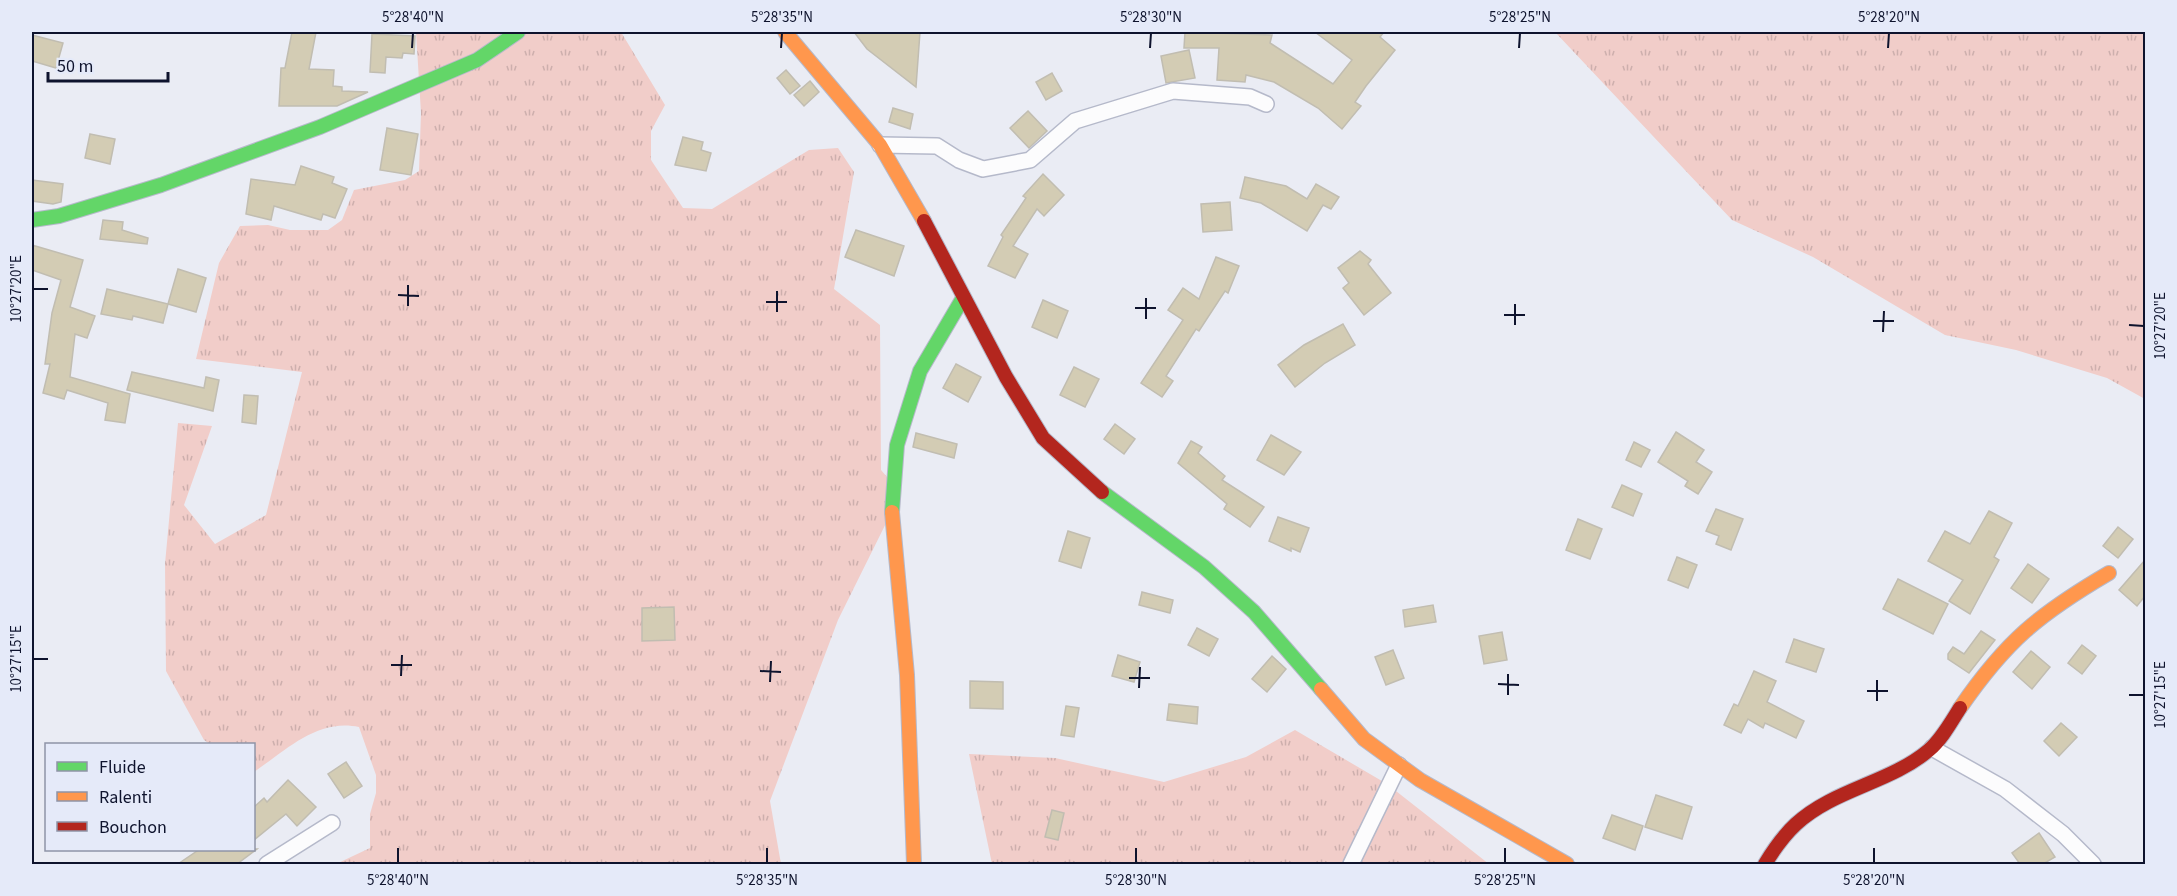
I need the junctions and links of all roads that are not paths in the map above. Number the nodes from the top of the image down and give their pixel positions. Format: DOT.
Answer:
graph roads {
  1 [pos="518,32"];
  2 [pos="785,32"];
  3 [pos="1266,104"];
  4 [pos="880,145"];
  5 [pos="32,220"];
  6 [pos="963,298"];
  7 [pos="2109,573"];
  8 [pos="1932,748"];
  9 [pos="1399,765"];
  10 [pos="332,823"];
  11 [pos="267,864"];
  12 [pos="914,864"];
  13 [pos="1351,864"];
  14 [pos="1567,864"];
  15 [pos="1765,864"];
  16 [pos="2093,864"];
  1 -- 5 [label="street"];
  2 -- 4 [label="street"];
  3 -- 4 [label="street"];
  4 -- 6 [label="street"];
  6 -- 9 [label="street"];
  6 -- 12 [label="street"];
  7 -- 8 [label="street"];
  8 -- 15 [label="street"];
  8 -- 16 [label="street"];
  9 -- 13 [label="street"];
  9 -- 14 [label="street"];
  10 -- 11 [label="street"];
}
